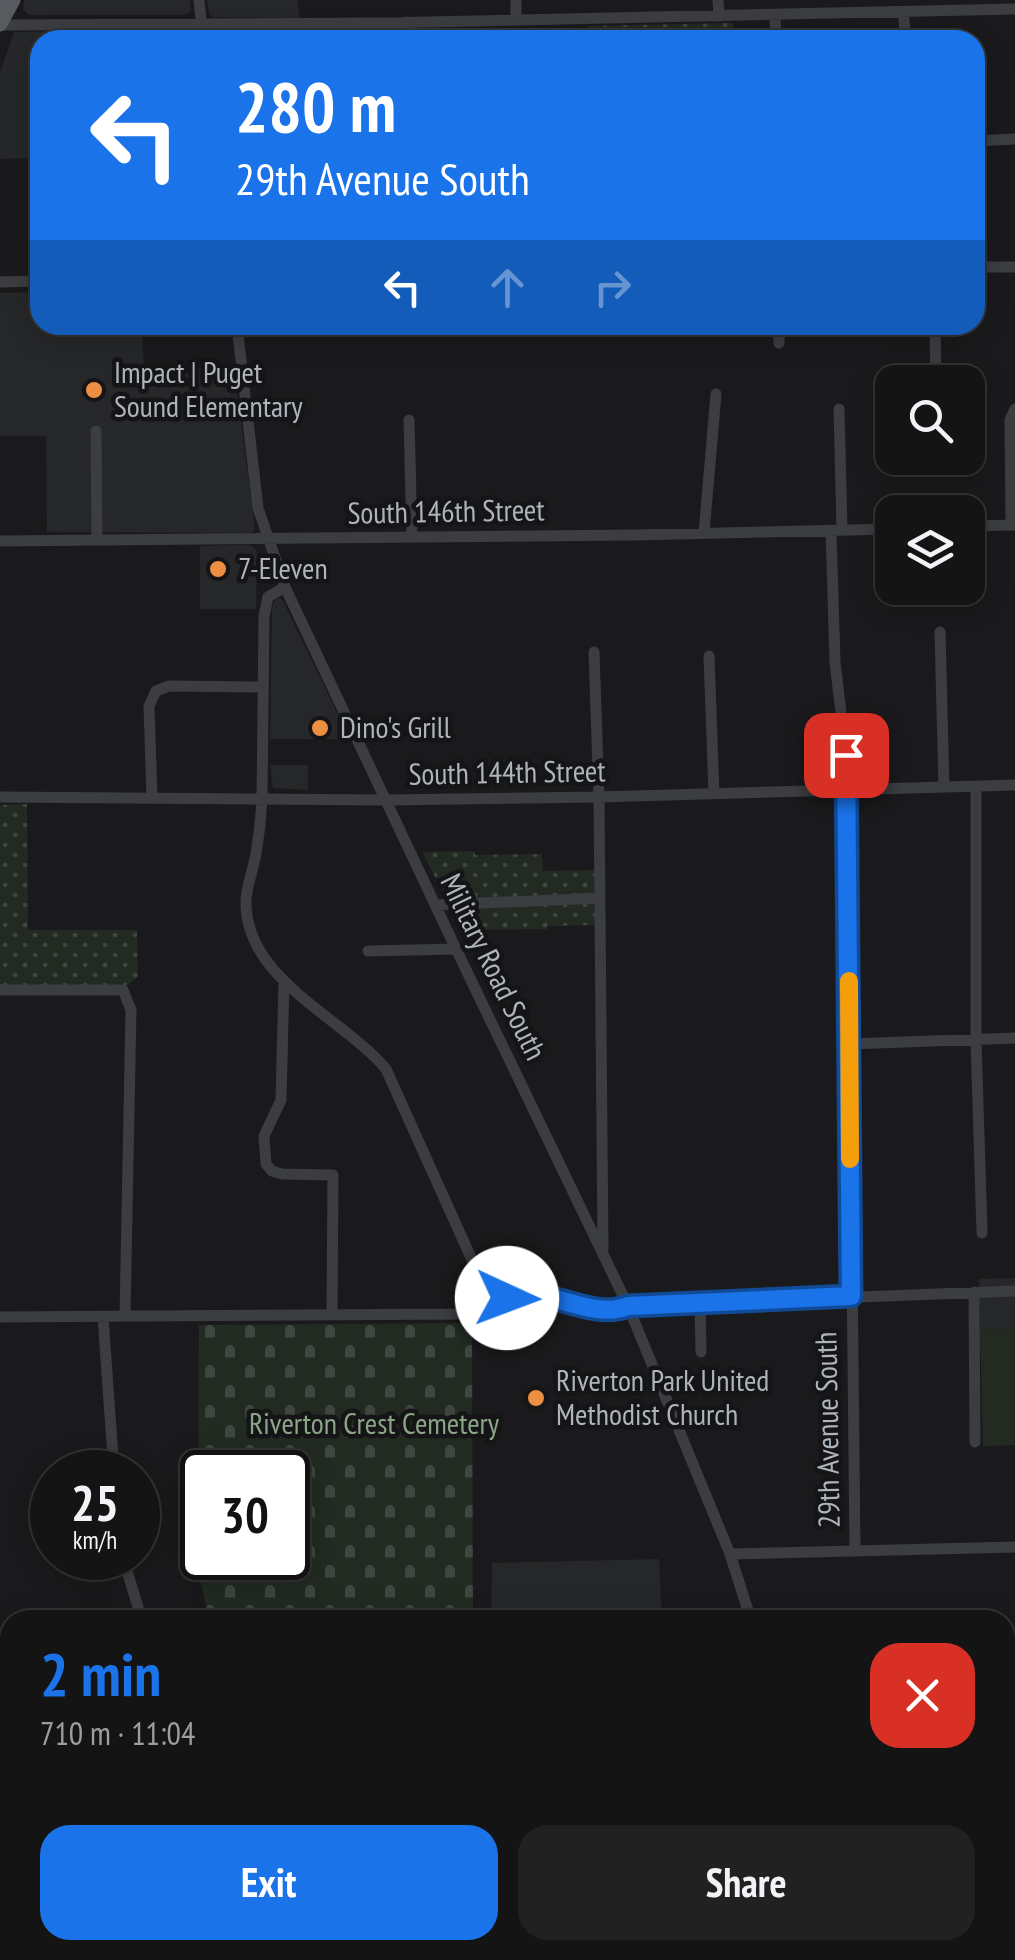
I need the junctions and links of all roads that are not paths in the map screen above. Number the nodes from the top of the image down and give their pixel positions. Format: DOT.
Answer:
graph roads {
  1 [pos="14,0"];
  2 [pos="198,0"];
  3 [pos="516,0"];
  4 [pos="718,0"];
  5 [pos="919,6"];
  6 [pos="1015,9"];
  7 [pos="903,12"];
  8 [pos="775,14"];
  9 [pos="719,16"];
  10 [pos="516,20"];
  11 [pos="406,22"];
  12 [pos="0,24"];
  13 [pos="202,24"];
  14 [pos="203,30"];
  15 [pos="406,30"];
  16 [pos="776,30"];
  17 [pos="905,30"];
  18 [pos="1015,139"];
  19 [pos="985,140"];
  20 [pos="1015,266"];
  21 [pos="985,268"];
  22 [pos="0,282"];
  23 [pos="30,282"];
  24 [pos="238,335"];
  25 [pos="779,335"];
  26 [pos="935,335"];
  27 [pos="779,343"];
  28 [pos="936,365"];
  29 [pos="716,394"];
  30 [pos="839,409"];
  31 [pos="1015,409"];
  32 [pos="410,420"];
  33 [pos="96,431"];
  34 [pos="1013,525"];
  35 [pos="985,526"];
  36 [pos="875,529"];
  37 [pos="836,530"];
  38 [pos="704,533"];
  39 [pos="412,537"];
  40 [pos="267,539"];
  41 [pos="98,540"];
  42 [pos="0,541"];
  43 [pos="286,587"];
  44 [pos="940,632"];
  45 [pos="594,652"];
  46 [pos="709,656"];
  47 [pos="263,687"];
  48 [pos="1015,785"];
  49 [pos="976,786"];
  50 [pos="944,787"];
  51 [pos="847,790"];
  52 [pos="714,794"];
  53 [pos="0,797"];
  54 [pos="599,797"];
  55 [pos="152,799"];
  56 [pos="262,800"];
  57 [pos="387,800"];
  58 [pos="600,898"];
  59 [pos="436,905"];
  60 [pos="456,949"];
  61 [pos="368,951"];
  62 [pos="284,981"];
  63 [pos="0,990"];
  64 [pos="1015,1038"];
  65 [pos="976,1040"];
  66 [pos="849,1044"];
  67 [pos="982,1233"];
  68 [pos="603,1253"];
  69 [pos="1015,1291"];
  70 [pos="974,1292"];
  71 [pos="494,1295"];
  72 [pos="851,1296"];
  73 [pos="700,1303"];
  74 [pos="628,1306"];
  75 [pos="332,1314"];
  76 [pos="103,1316"];
  77 [pos="125,1316"];
  78 [pos="0,1317"];
  79 [pos="701,1352"];
  80 [pos="975,1442"];
  81 [pos="112,1450"];
  82 [pos="1015,1547"];
  83 [pos="855,1550"];
  84 [pos="730,1554"];
  85 [pos="130,1580"];
  86 [pos="139,1610"];
  87 [pos="748,1610"];
  1 -- 12 [label="main road"];
  2 -- 13 [label="street"];
  3 -- 10 [label="street"];
  4 -- 9 [label="street"];
  5 -- 6 [label="street"];
  5 -- 7 [label="street"];
  7 -- 8 [label="street"];
  7 -- 17 [label="street"];
  8 -- 9 [label="street"];
  8 -- 16 [label="street"];
  9 -- 10 [label="street"];
  10 -- 11 [label="street"];
  11 -- 13 [label="street"];
  11 -- 15 [label="street"];
  12 -- 13 [label="street"];
  13 -- 14 [label="street"];
  18 -- 19 [label="street"];
  20 -- 21 [label="street"];
  22 -- 23 [label="street"];
  24 -- 40 [label="street, Military Road South"];
  25 -- 27 [label="street"];
  26 -- 28 [label="street"];
  29 -- 38 [label="street"];
  30 -- 37 [label="street, 29th Avenue South"];
  31 -- 34 [label="street"];
  32 -- 39 [label="street"];
  33 -- 41 [label="street"];
  34 -- 35 [label="street"];
  36 -- 37 [label="street, South 146th Street"];
  37 -- 38 [label="street, South 146th Street"];
  37 -- 51 [label="street, 29th Avenue South"];
  38 -- 39 [label="street, South 146th Street"];
  39 -- 40 [label="street, South 146th Street"];
  40 -- 41 [label="street, South 146th Street"];
  40 -- 43 [label="street, Military Road South"];
  41 -- 42 [label="street, South 146th Street"];
  43 -- 47 [label="street"];
  43 -- 57 [label="street, Military Road South"];
  44 -- 50 [label="street"];
  45 -- 54 [label="street"];
  46 -- 52 [label="street"];
  47 -- 55 [label="street"];
  47 -- 56 [label="street"];
  48 -- 49 [label="street, South 144th Street"];
  49 -- 50 [label="street, South 144th Street"];
  49 -- 65 [label="street"];
  50 -- 51 [label="street, South 144th Street"];
  51 -- 52 [label="street, South 144th Street"];
  51 -- 66 [label="street, 29th Avenue South"];
  52 -- 54 [label="street, South 144th Street"];
  53 -- 55 [label="street, South 144th Street"];
  54 -- 57 [label="street, South 144th Street"];
  54 -- 58 [label="street"];
  55 -- 56 [label="street, South 144th Street"];
  56 -- 57 [label="street, South 144th Street"];
  56 -- 62 [label="street"];
  57 -- 59 [label="street, Military Road South"];
  58 -- 59 [label="street"];
  58 -- 68 [label="street"];
  59 -- 60 [label="street, Military Road South"];
  60 -- 61 [label="street"];
  60 -- 68 [label="street, Military Road South"];
  62 -- 71 [label="street"];
  62 -- 75 [label="street"];
  63 -- 77 [label="street"];
  64 -- 65 [label="street"];
  65 -- 66 [label="street"];
  65 -- 67 [label="street"];
  66 -- 72 [label="street, 29th Avenue South"];
  68 -- 74 [label="street, Military Road South"];
  69 -- 70 [label="street"];
  70 -- 72 [label="street"];
  70 -- 80 [label="street"];
  71 -- 74 [label="street"];
  71 -- 75 [label="street"];
  72 -- 73 [label="street"];
  72 -- 83 [label="street, 29th Avenue South"];
  73 -- 74 [label="street"];
  73 -- 79 [label="street"];
  74 -- 84 [label="street, Military Road South"];
  75 -- 77 [label="street"];
  76 -- 77 [label="street"];
  76 -- 78 [label="street"];
  76 -- 81 [label="street"];
  82 -- 83 [label="street"];
  83 -- 84 [label="street"];
  84 -- 87 [label="street, Military Road South"];
  85 -- 86 [label="street"];
}
